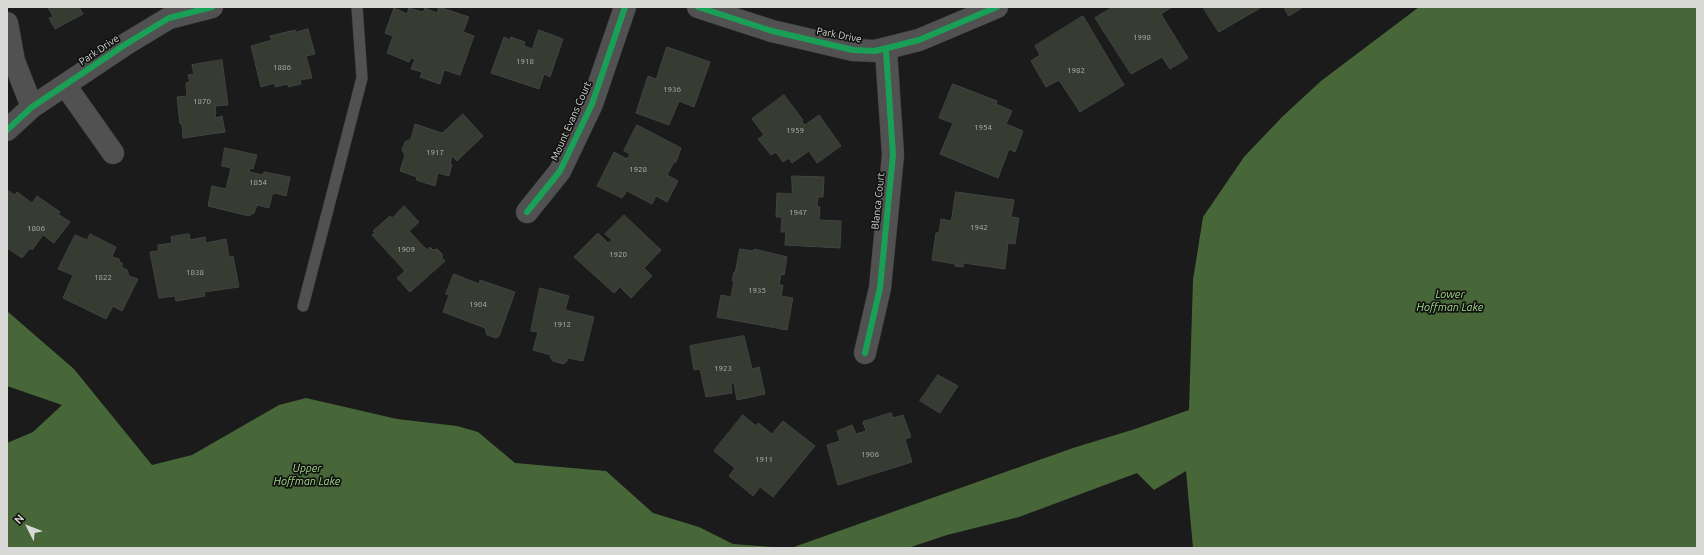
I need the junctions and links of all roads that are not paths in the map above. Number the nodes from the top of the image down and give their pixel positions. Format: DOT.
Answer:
graph roads {
  1 [pos="212,7"];
  2 [pos="358,7"];
  3 [pos="625,7"];
  4 [pos="698,7"];
  5 [pos="997,7"];
  6 [pos="7,23"];
  7 [pos="886,50"];
  8 [pos="66,85"];
  9 [pos="32,107"];
  10 [pos="7,130"];
  11 [pos="113,153"];
  12 [pos="527,212"];
  13 [pos="303,306"];
  14 [pos="865,353"];
  1 -- 8 [label="street, Park Drive"];
  2 -- 13 [label="lane"];
  3 -- 12 [label="street, Mount Evans Court"];
  4 -- 7 [label="street, Park Drive"];
  5 -- 7 [label="street, Park Drive"];
  6 -- 9 [label="street"];
  7 -- 14 [label="street, Blanca Court"];
  8 -- 9 [label="street, Park Drive"];
  8 -- 11 [label="street"];
  9 -- 10 [label="street, Park Drive"];
}
